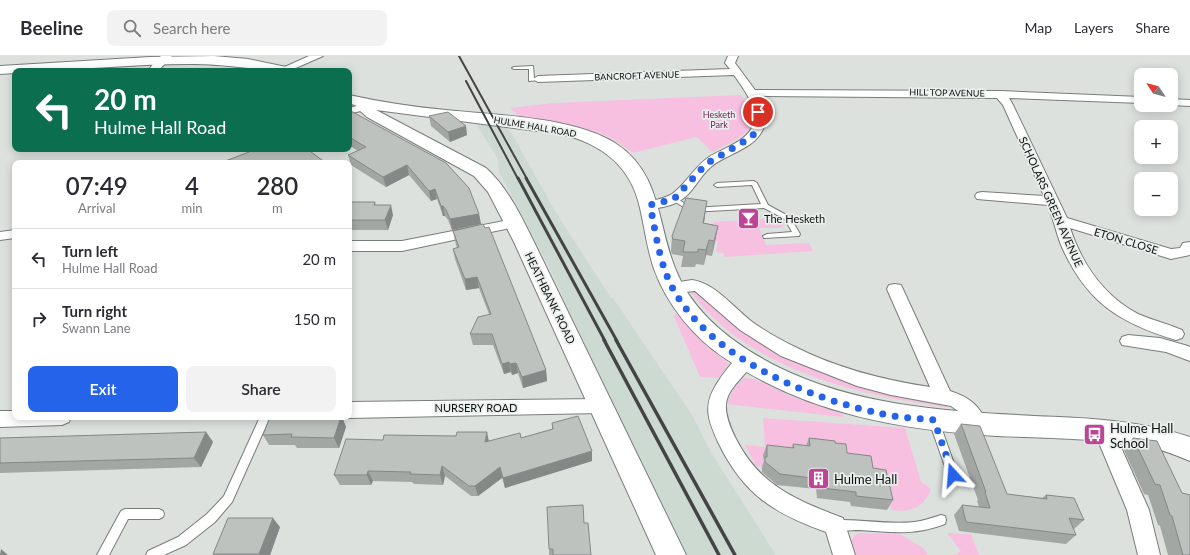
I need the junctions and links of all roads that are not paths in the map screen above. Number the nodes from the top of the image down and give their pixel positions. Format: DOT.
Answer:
graph roads {
  1 [pos="318,56"];
  2 [pos="733,56"];
  3 [pos="165,58"];
  4 [pos="28,68"];
  5 [pos="156,68"];
  6 [pos="276,68"];
  7 [pos="289,68"];
  8 [pos="514,68"];
  9 [pos="12,69"];
  10 [pos="0,70"];
  11 [pos="737,72"];
  12 [pos="538,80"];
  13 [pos="753,93"];
  14 [pos="1000,94"];
  15 [pos="1134,100"];
  16 [pos="1178,102"];
  17 [pos="1190,103"];
  18 [pos="358,105"];
  19 [pos="717,185"];
  20 [pos="982,196"];
  21 [pos="674,199"];
  22 [pos="1052,201"];
  23 [pos="650,205"];
  24 [pos="765,206"];
  25 [pos="1061,221"];
  26 [pos="514,223"];
  27 [pos="12,234"];
  28 [pos="0,236"];
  29 [pos="767,236"];
  30 [pos="352,246"];
  31 [pos="1188,246"];
  32 [pos="672,288"];
  33 [pos="895,288"];
  34 [pos="1176,334"];
  35 [pos="1128,341"];
  36 [pos="1190,355"];
  37 [pos="746,361"];
  38 [pos="943,396"];
  39 [pos="602,406"];
  40 [pos="352,410"];
  41 [pos="0,418"];
  42 [pos="12,418"];
  43 [pos="264,420"];
  44 [pos="934,420"];
  45 [pos="978,423"];
  46 [pos="1104,431"];
  47 [pos="1190,449"];
  48 [pos="953,475"];
  49 [pos="159,514"];
  50 [pos="941,520"];
  51 [pos="835,525"];
  52 [pos="103,555"];
  53 [pos="152,555"];
  54 [pos="671,555"];
  55 [pos="844,555"];
  56 [pos="1149,555"];
  1 -- 7 [label="street"];
  2 -- 11 [label="street"];
  3 -- 4 [label="main road"];
  3 -- 5 [label="street"];
  3 -- 6 [label="main road"];
  8 -- 12 [label="lane"];
  9 -- 10 [label="main road"];
  11 -- 12 [label="street, BANCROFT AVENUE"];
  11 -- 13 [label="street"];
  13 -- 14 [label="street, HILL TOP AVENUE"];
  13 -- 21 [label="street"];
  14 -- 15 [label="street, HILL TOP AVENUE"];
  14 -- 22 [label="street, SCHOLARS GREEN AVENUE"];
  16 -- 17 [label="street"];
  18 -- 23 [label="main road, HULME HALL ROAD"];
  18 -- 26 [label="main road, HEATHBANK ROAD"];
  19 -- 24 [label="lane"];
  20 -- 22 [label="street"];
  21 -- 23 [label="street"];
  21 -- 24 [label="lane"];
  22 -- 25 [label="street, SCHOLARS GREEN AVENUE"];
  23 -- 32 [label="main road, HULME HALL ROAD"];
  24 -- 29 [label="lane"];
  25 -- 31 [label="street, ETON CLOSE"];
  25 -- 34 [label="street, SCHOLARS GREEN AVENUE"];
  26 -- 30 [label="street"];
  26 -- 39 [label="main road, HEATHBANK ROAD"];
  27 -- 28 [label="street"];
  32 -- 37 [label="main road, HULME HALL ROAD"];
  32 -- 38 [label="street"];
  33 -- 38 [label="street"];
  35 -- 36 [label="street"];
  37 -- 44 [label="main road, HULME HALL ROAD"];
  37 -- 51 [label="street"];
  38 -- 45 [label="street"];
  39 -- 40 [label="street, NURSERY ROAD"];
  39 -- 54 [label="main road, HEATHBANK ROAD"];
  41 -- 42 [label="street"];
  43 -- 53 [label="lane"];
  44 -- 45 [label="main road, HULME HALL ROAD"];
  44 -- 48 [label="lane"];
  45 -- 46 [label="main road, HULME HALL ROAD"];
  46 -- 47 [label="main road, HULME HALL ROAD"];
  46 -- 56 [label="street"];
  49 -- 52 [label="lane"];
  50 -- 51 [label="lane"];
  51 -- 55 [label="street"];
}
